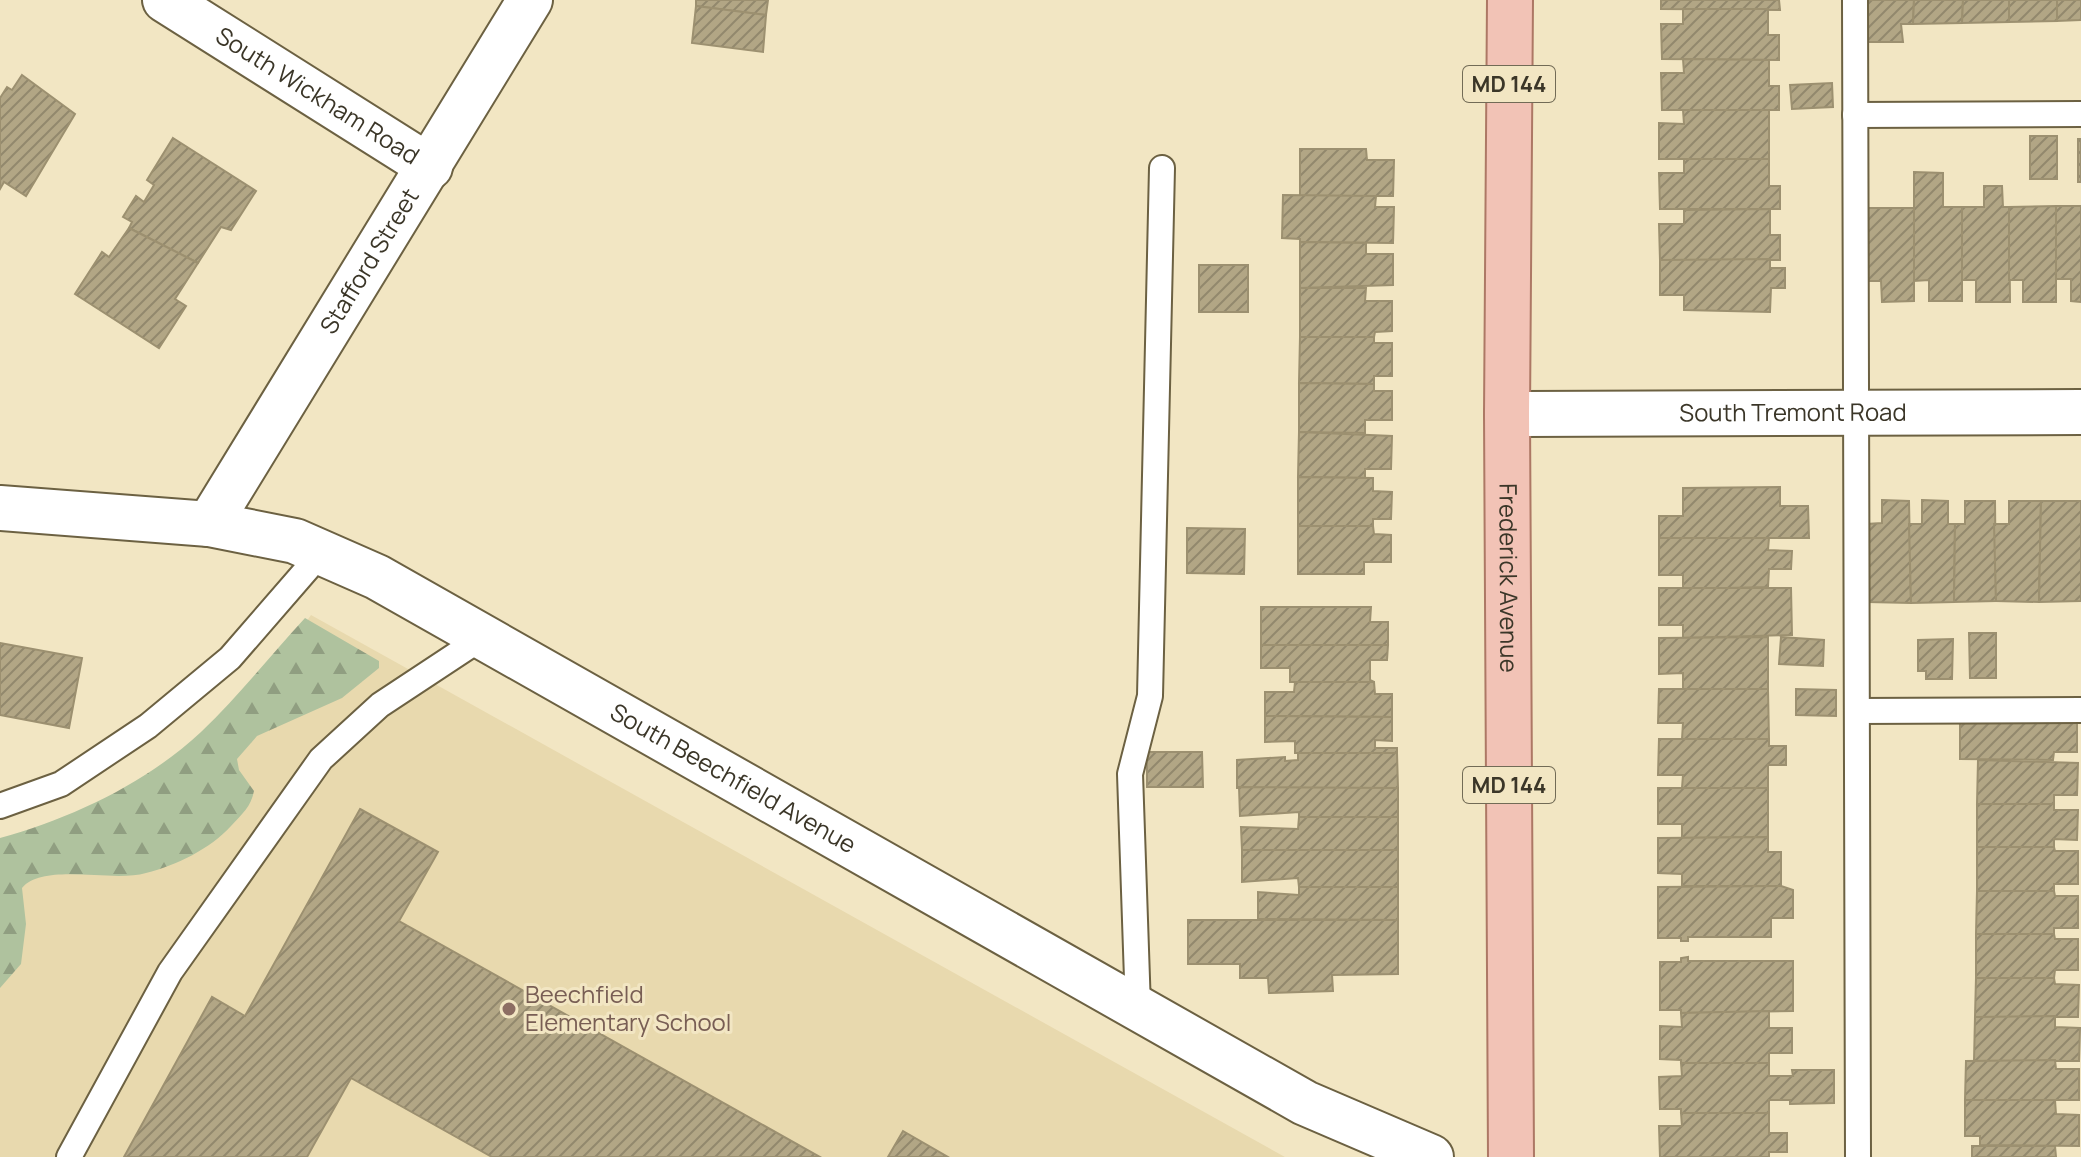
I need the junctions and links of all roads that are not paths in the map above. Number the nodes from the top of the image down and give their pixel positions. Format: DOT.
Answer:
graph roads {
  1 [pos="165,0"];
  2 [pos="530,0"];
  3 [pos="1510,0"];
  4 [pos="1855,0"];
  5 [pos="2081,114"];
  6 [pos="1855,115"];
  7 [pos="430,167"];
  8 [pos="1162,168"];
  9 [pos="2081,412"];
  10 [pos="1856,413"];
  11 [pos="1507,414"];
  12 [pos="0,508"];
  13 [pos="209,524"];
  14 [pos="322,552"];
  15 [pos="483,637"];
  16 [pos="2081,710"];
  17 [pos="1857,711"];
  18 [pos="0,806"];
  19 [pos="1138,1008"];
  20 [pos="69,1157"];
  21 [pos="1431,1157"];
  22 [pos="1511,1157"];
  23 [pos="1858,1157"];
  1 -- 7 [label="street, South Wickham Road"];
  2 -- 7 [label="street, Stafford Street"];
  3 -- 11 [label="main road, Frederick Avenue / MD 144"];
  4 -- 6 [label="lane"];
  5 -- 6 [label="lane"];
  6 -- 10 [label="lane"];
  7 -- 13 [label="street, Stafford Street"];
  8 -- 19 [label="lane"];
  9 -- 10 [label="street, South Tremont Road"];
  10 -- 11 [label="street, South Tremont Road"];
  10 -- 17 [label="lane"];
  11 -- 22 [label="main road, Frederick Avenue / MD 144"];
  12 -- 13 [label="street, South Beechfield Avenue"];
  13 -- 14 [label="street, South Beechfield Avenue"];
  14 -- 15 [label="street, South Beechfield Avenue"];
  14 -- 18 [label="lane"];
  15 -- 19 [label="street, South Beechfield Avenue"];
  15 -- 20 [label="lane"];
  16 -- 17 [label="lane"];
  17 -- 23 [label="lane"];
  19 -- 21 [label="street, South Beechfield Avenue"];
}
